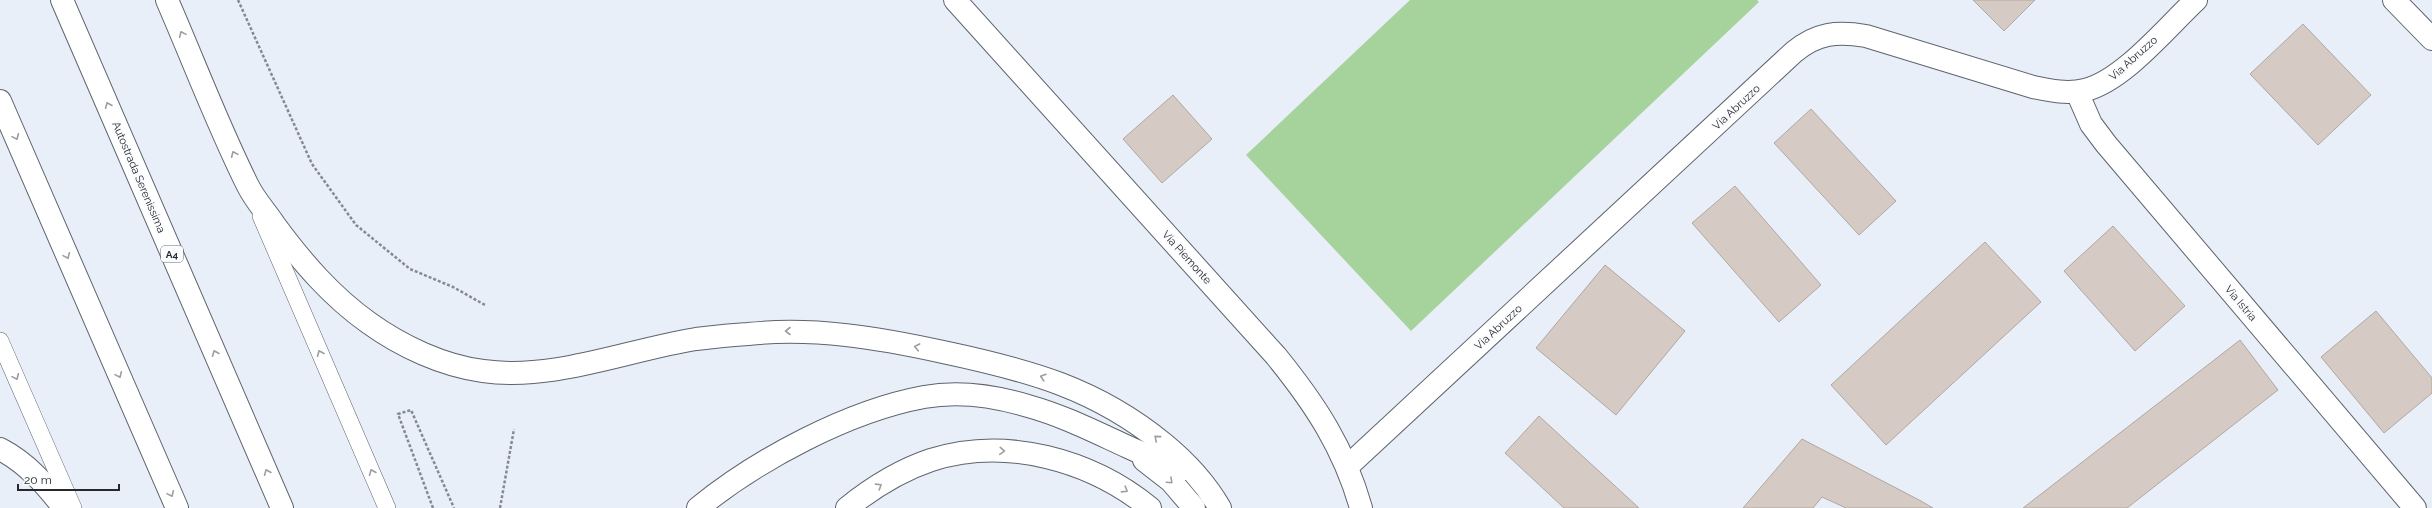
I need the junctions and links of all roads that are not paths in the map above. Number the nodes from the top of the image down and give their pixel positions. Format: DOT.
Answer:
graph roads {
  1 [pos="62,0"];
  2 [pos="167,0"];
  3 [pos="955,0"];
  4 [pos="967,0"];
  5 [pos="2196,0"];
  6 [pos="2394,0"];
  7 [pos="978,29"];
  8 [pos="2432,39"];
  9 [pos="2077,92"];
  10 [pos="0,101"];
  11 [pos="249,189"];
  12 [pos="0,341"];
  13 [pos="1129,448"];
  14 [pos="0,449"];
  15 [pos="1348,466"];
  16 [pos="1194,472"];
  17 [pos="64,508"];
  18 [pos="73,508"];
  19 [pos="177,508"];
  20 [pos="282,508"];
  21 [pos="387,508"];
  22 [pos="698,508"];
  23 [pos="847,508"];
  24 [pos="1150,508"];
  25 [pos="1194,508"];
  26 [pos="1220,508"];
  27 [pos="1361,508"];
  28 [pos="2415,508"];
  20 -- 1 [label="main road, Autostrada Serenissima / A4, one-way"];
  11 -- 2 [label="main road, one-way"];
  3 -- 7 [label="main road, Via Piemonte"];
  4 -- 7 [label="main road, Via Piemonte"];
  5 -- 9 [label="main road, Via Abruzzo"];
  6 -- 8 [label="main road"];
  7 -- 15 [label="main road, Via Piemonte"];
  9 -- 15 [label="main road, Via Abruzzo"];
  9 -- 28 [label="main road, Via Istria"];
  10 -- 19 [label="main road, one-way"];
  16 -- 11 [label="main road, one-way"];
  21 -- 11 [label="lane, one-way"];
  12 -- 18 [label="lane, one-way"];
  13 -- 16 [label="main road"];
  13 -- 22 [label="main road"];
  13 -- 25 [label="main road, one-way"];
  14 -- 17 [label="main road"];
  15 -- 27 [label="main road, Via Piemonte"];
  16 -- 26 [label="main road"];
  23 -- 24 [label="main road, one-way"];
}
